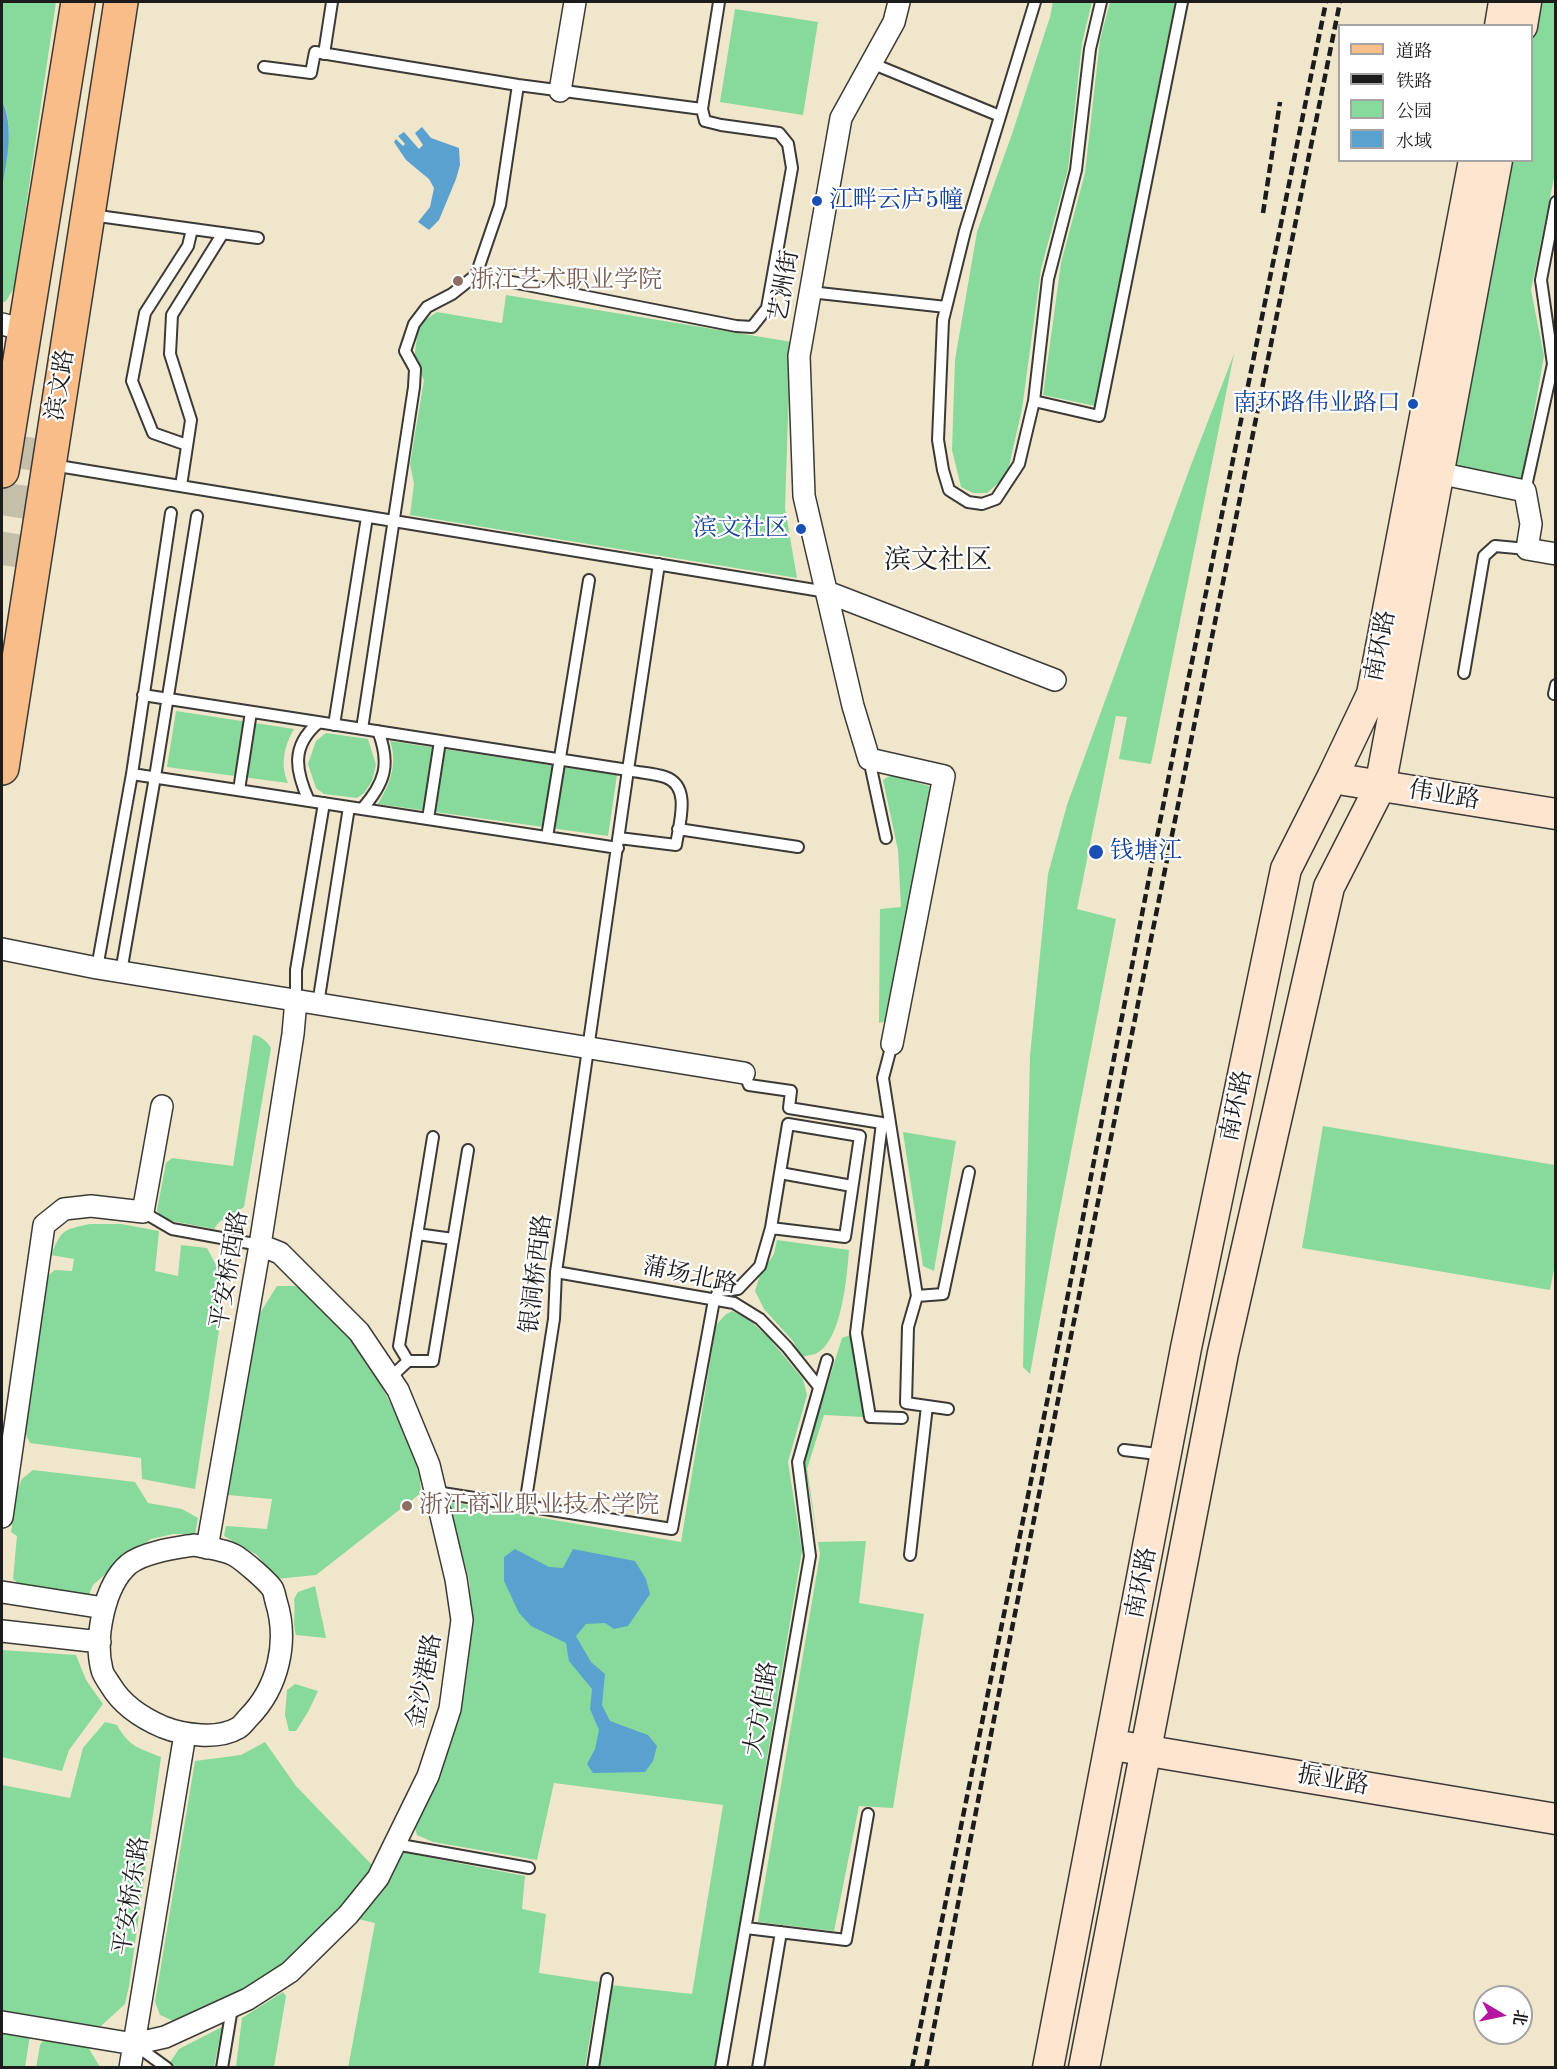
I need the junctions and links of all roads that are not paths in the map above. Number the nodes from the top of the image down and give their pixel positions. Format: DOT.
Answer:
graph roads {
  1 [pos="78,2"];
  2 [pos="121,2"];
  3 [pos="332,2"];
  4 [pos="575,2"];
  5 [pos="719,2"];
  6 [pos="899,2"];
  7 [pos="1035,2"];
  8 [pos="1101,2"];
  9 [pos="1182,2"];
  10 [pos="1504,2"];
  11 [pos="1526,2"];
  12 [pos="1500,24"];
  13 [pos="1522,24"];
  14 [pos="324,54"];
  15 [pos="871,63"];
  16 [pos="264,67"];
  17 [pos="518,85"];
  18 [pos="560,91"];
  19 [pos="702,109"];
  20 [pos="1000,116"];
  21 [pos="1474,162"];
  22 [pos="1497,162"];
  23 [pos="1556,202"];
  24 [pos="88,215"];
  25 [pos="192,229"];
  26 [pos="223,234"];
  27 [pos="258,238"];
  28 [pos="476,275"];
  29 [pos="810,292"];
  30 [pos="946,308"];
  31 [pos="13,327"];
  32 [pos="1554,364"];
  33 [pos="1034,401"];
  34 [pos="187,445"];
  35 [pos="49,465"];
  36 [pos="2,471"];
  37 [pos="1438,473"];
  38 [pos="181,486"];
  39 [pos="1525,491"];
  40 [pos="171,513"];
  41 [pos="197,516"];
  42 [pos="367,517"];
  43 [pos="394,521"];
  44 [pos="1527,549"];
  45 [pos="1556,554"];
  46 [pos="659,564"];
  47 [pos="589,580"];
  48 [pos="827,592"];
  49 [pos="1464,673"];
  50 [pos="1055,680"];
  51 [pos="143,694"];
  52 [pos="167,698"];
  53 [pos="251,712"];
  54 [pos="318,723"];
  55 [pos="334,725"];
  56 [pos="362,729"];
  57 [pos="378,731"];
  58 [pos="440,741"];
  59 [pos="869,759"];
  60 [pos="559,760"];
  61 [pos="2,768"];
  62 [pos="628,770"];
  63 [pos="132,774"];
  64 [pos="155,777"];
  65 [pos="1332,778"];
  66 [pos="1380,787"];
  67 [pos="239,790"];
  68 [pos="309,801"];
  69 [pos="324,803"];
  70 [pos="349,807"];
  71 [pos="362,809"];
  72 [pos="1556,814"];
  73 [pos="428,819"];
  74 [pos="678,829"];
  75 [pos="548,837"];
  76 [pos="886,838"];
  77 [pos="619,843"];
  78 [pos="798,847"];
  79 [pos="2,949"];
  80 [pos="97,968"];
  81 [pos="121,972"];
  82 [pos="296,1000"];
  83 [pos="318,1004"];
  84 [pos="892,1044"];
  85 [pos="589,1048"];
  86 [pos="744,1073"];
  87 [pos="162,1106"];
  88 [pos="433,1137"];
  89 [pos="468,1150"];
  90 [pos="969,1172"];
  91 [pos="780,1173"];
  92 [pos="852,1186"];
  93 [pos="143,1212"];
  94 [pos="771,1228"];
  95 [pos="417,1234"];
  96 [pos="453,1239"];
  97 [pos="260,1245"];
  98 [pos="556,1272"];
  99 [pos="917,1296"];
  100 [pos="714,1300"];
  101 [pos="827,1360"];
  102 [pos="408,1361"];
  103 [pos="390,1378"];
  104 [pos="819,1387"];
  105 [pos="927,1406"];
  106 [pos="948,1409"];
  107 [pos="902,1418"];
  108 [pos="1124,1450"];
  109 [pos="1167,1455"];
  110 [pos="436,1492"];
  111 [pos="525,1505"];
  112 [pos="2,1517"];
  113 [pos="207,1548"];
  114 [pos="910,1555"];
  115 [pos="2,1592"];
  116 [pos="104,1608"];
  117 [pos="2,1630"];
  118 [pos="100,1642"];
  119 [pos="185,1734"];
  120 [pos="1110,1746"];
  121 [pos="1145,1749"];
  122 [pos="868,1814"];
  123 [pos="1556,1819"];
  124 [pos="395,1844"];
  125 [pos="529,1868"];
  126 [pos="746,1928"];
  127 [pos="781,1932"];
  128 [pos="607,1979"];
  129 [pos="232,2008"];
  130 [pos="2,2022"];
  131 [pos="134,2044"];
  132 [pos="130,2067"];
  133 [pos="168,2067"];
  134 [pos="222,2067"];
  135 [pos="593,2067"];
  136 [pos="722,2067"];
  137 [pos="758,2067"];
  138 [pos="1048,2067"];
  139 [pos="1084,2067"];
  1 -- 31 [label="main road, 滨文路"];
  2 -- 24 [label="main road, 滨文路"];
  3 -- 14 [label="lane"];
  4 -- 18 [label="street"];
  5 -- 19 [label="lane"];
  6 -- 15 [label="street, 艺洲街"];
  7 -- 20 [label="lane"];
  8 -- 33 [label="lane"];
  9 -- 33 [label="lane"];
  10 -- 12 [label="main road"];
  11 -- 13 [label="main road"];
  14 -- 16 [label="lane"];
  14 -- 17 [label="lane"];
  15 -- 20 [label="lane"];
  15 -- 29 [label="street, 艺洲街"];
  17 -- 18 [label="lane"];
  17 -- 28 [label="lane"];
  18 -- 19 [label="lane"];
  19 -- 28 [label="lane"];
  20 -- 30 [label="lane"];
  21 -- 65 [label="main road, 南环路"];
  22 -- 37 [label="main road, 南环路"];
  23 -- 32 [label="lane"];
  24 -- 25 [label="lane"];
  24 -- 35 [label="main road, 滨文路"];
  25 -- 26 [label="lane"];
  25 -- 34 [label="lane"];
  26 -- 27 [label="lane"];
  26 -- 34 [label="lane"];
  28 -- 43 [label="lane"];
  29 -- 30 [label="lane"];
  29 -- 48 [label="street, 艺洲街"];
  30 -- 33 [label="lane"];
  31 -- 36 [label="main road, 滨文路"];
  32 -- 39 [label="lane"];
  34 -- 38 [label="lane"];
  35 -- 38 [label="lane"];
  35 -- 61 [label="main road, 滨文路"];
  37 -- 39 [label="street"];
  37 -- 66 [label="main road, 南环路"];
  38 -- 42 [label="lane"];
  39 -- 44 [label="street"];
  40 -- 51 [label="lane"];
  41 -- 52 [label="lane"];
  42 -- 43 [label="lane"];
  42 -- 55 [label="lane"];
  43 -- 46 [label="lane"];
  43 -- 56 [label="lane"];
  44 -- 45 [label="street"];
  44 -- 49 [label="lane"];
  46 -- 48 [label="lane"];
  46 -- 62 [label="lane, 银洞桥西路"];
  47 -- 60 [label="lane"];
  48 -- 50 [label="street"];
  48 -- 59 [label="street, 艺洲街"];
  51 -- 52 [label="lane"];
  51 -- 63 [label="lane"];
  52 -- 53 [label="lane"];
  52 -- 64 [label="lane"];
  53 -- 54 [label="lane"];
  53 -- 67 [label="lane"];
  54 -- 55 [label="lane"];
  54 -- 68 [label="lane"];
  55 -- 56 [label="lane"];
  56 -- 57 [label="lane"];
  57 -- 58 [label="lane"];
  57 -- 71 [label="lane"];
  58 -- 60 [label="lane"];
  58 -- 73 [label="lane"];
  59 -- 76 [label="lane"];
  59 -- 84 [label="street"];
  60 -- 62 [label="lane"];
  60 -- 75 [label="lane"];
  62 -- 74 [label="lane"];
  62 -- 77 [label="lane, 银洞桥西路"];
  63 -- 64 [label="lane"];
  63 -- 80 [label="lane"];
  64 -- 67 [label="lane"];
  64 -- 81 [label="lane"];
  65 -- 66 [label="main road, 伟业路"];
  65 -- 109 [label="main road, 南环路"];
  66 -- 72 [label="main road, 伟业路"];
  66 -- 121 [label="main road, 南环路"];
  67 -- 68 [label="lane"];
  68 -- 69 [label="lane"];
  69 -- 70 [label="lane"];
  69 -- 82 [label="lane"];
  70 -- 71 [label="lane"];
  70 -- 83 [label="lane"];
  71 -- 73 [label="lane"];
  73 -- 75 [label="lane"];
  74 -- 77 [label="lane"];
  74 -- 78 [label="lane"];
  75 -- 77 [label="lane"];
  77 -- 85 [label="lane, 银洞桥西路"];
  79 -- 80 [label="street"];
  80 -- 81 [label="street"];
  81 -- 82 [label="street"];
  82 -- 83 [label="street"];
  82 -- 97 [label="street, 平安桥西路"];
  83 -- 85 [label="street"];
  84 -- 99 [label="lane"];
  85 -- 86 [label="street"];
  85 -- 98 [label="lane, 银洞桥西路"];
  86 -- 107 [label="lane"];
  87 -- 93 [label="street"];
  88 -- 95 [label="lane"];
  89 -- 96 [label="lane"];
  90 -- 99 [label="lane"];
  91 -- 92 [label="lane"];
  91 -- 92 [label="lane"];
  91 -- 94 [label="lane"];
  92 -- 94 [label="lane"];
  93 -- 97 [label="lane"];
  93 -- 112 [label="street"];
  94 -- 100 [label="lane"];
  95 -- 96 [label="lane"];
  95 -- 102 [label="lane"];
  96 -- 102 [label="lane"];
  97 -- 103 [label="street, 金沙港路"];
  97 -- 113 [label="street, 平安桥西路"];
  98 -- 100 [label="lane, 蒲场北路"];
  98 -- 111 [label="lane, 银洞桥西路"];
  99 -- 105 [label="lane"];
  100 -- 104 [label="lane, 蒲场北路"];
  100 -- 111 [label="lane"];
  101 -- 104 [label="lane, 大方伯路"];
  102 -- 103 [label="lane"];
  103 -- 110 [label="street, 金沙港路"];
  104 -- 126 [label="lane, 大方伯路"];
  105 -- 106 [label="lane"];
  105 -- 114 [label="lane"];
  108 -- 109 [label="lane"];
  109 -- 120 [label="main road, 南环路"];
  110 -- 111 [label="lane"];
  110 -- 124 [label="street, 金沙港路"];
  113 -- 116 [label="street"];
  113 -- 119 [label="street"];
  115 -- 116 [label="street"];
  116 -- 118 [label="street"];
  117 -- 118 [label="street"];
  118 -- 119 [label="street"];
  119 -- 131 [label="street, 平安桥东路"];
  120 -- 121 [label="main road, 振业路"];
  120 -- 138 [label="main road, 南环路"];
  121 -- 123 [label="main road, 振业路"];
  121 -- 139 [label="main road, 南环路"];
  122 -- 127 [label="lane"];
  124 -- 125 [label="lane"];
  124 -- 129 [label="street, 金沙港路"];
  126 -- 127 [label="lane"];
  126 -- 136 [label="lane, 大方伯路"];
  127 -- 137 [label="lane"];
  128 -- 135 [label="lane"];
  129 -- 131 [label="street, 金沙港路"];
  129 -- 134 [label="lane"];
  130 -- 131 [label="street"];
  131 -- 132 [label="street, 平安桥东路"];
  131 -- 133 [label="lane"];
}
